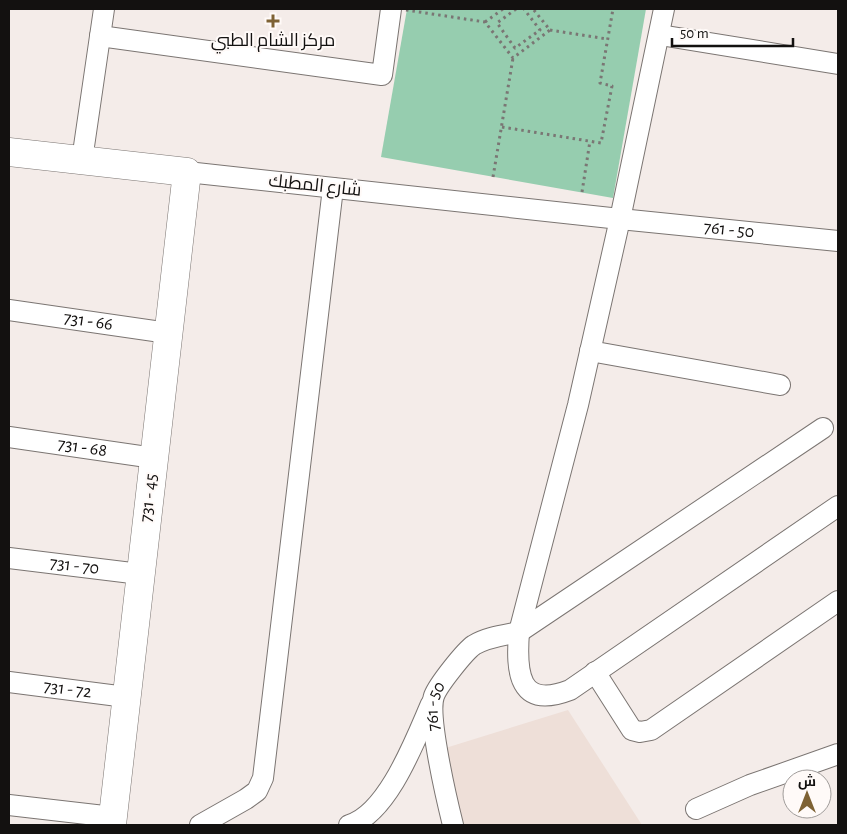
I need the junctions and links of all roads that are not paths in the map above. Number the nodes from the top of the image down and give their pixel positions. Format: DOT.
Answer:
graph roads {
  1 [pos="104,9"];
  2 [pos="391,9"];
  3 [pos="664,9"];
  4 [pos="660,35"];
  5 [pos="100,36"];
  6 [pos="838,64"];
  7 [pos="9,152"];
  8 [pos="82,160"];
  9 [pos="187,172"];
  10 [pos="333,188"];
  11 [pos="620,219"];
  12 [pos="838,241"];
  13 [pos="9,310"];
  14 [pos="168,333"];
  15 [pos="590,351"];
  16 [pos="780,385"];
  17 [pos="823,428"];
  18 [pos="9,437"];
  19 [pos="154,458"];
  20 [pos="838,506"];
  21 [pos="9,558"];
  22 [pos="140,574"];
  23 [pos="838,601"];
  24 [pos="519,632"];
  25 [pos="595,672"];
  26 [pos="9,682"];
  27 [pos="126,697"];
  28 [pos="434,697"];
  29 [pos="838,754"];
  30 [pos="9,805"];
  31 [pos="696,809"];
  32 [pos="112,821"];
  33 [pos="200,825"];
  34 [pos="349,825"];
  35 [pos="453,825"];
  1 -- 5 [label="street"];
  2 -- 5 [label="street"];
  3 -- 4 [label="street"];
  4 -- 6 [label="street"];
  4 -- 11 [label="street"];
  5 -- 8 [label="street"];
  7 -- 8 [label="street, شارع المطبك"];
  8 -- 9 [label="street, شارع المطبك"];
  9 -- 10 [label="street, شارع المطبك"];
  9 -- 14 [label="street, 731 - 45"];
  10 -- 11 [label="street, شارع المطبك"];
  10 -- 33 [label="street"];
  11 -- 12 [label="street, 761 - 50"];
  11 -- 15 [label="street"];
  13 -- 14 [label="street, 731 - 66"];
  14 -- 19 [label="street, 731 - 45"];
  15 -- 16 [label="street"];
  15 -- 24 [label="street"];
  17 -- 24 [label="street, 761 - 50"];
  18 -- 19 [label="street, 731 - 68"];
  19 -- 22 [label="street, 731 - 45"];
  20 -- 25 [label="street"];
  21 -- 22 [label="street, 731 - 70"];
  22 -- 27 [label="street, 731 - 45"];
  23 -- 25 [label="street"];
  24 -- 25 [label="street"];
  24 -- 28 [label="street, 761 - 50"];
  26 -- 27 [label="street, 731 - 72"];
  27 -- 32 [label="street, 731 - 45"];
  28 -- 34 [label="street"];
  28 -- 35 [label="street, 761 - 50"];
  29 -- 31 [label="street"];
  30 -- 32 [label="street"];
}
